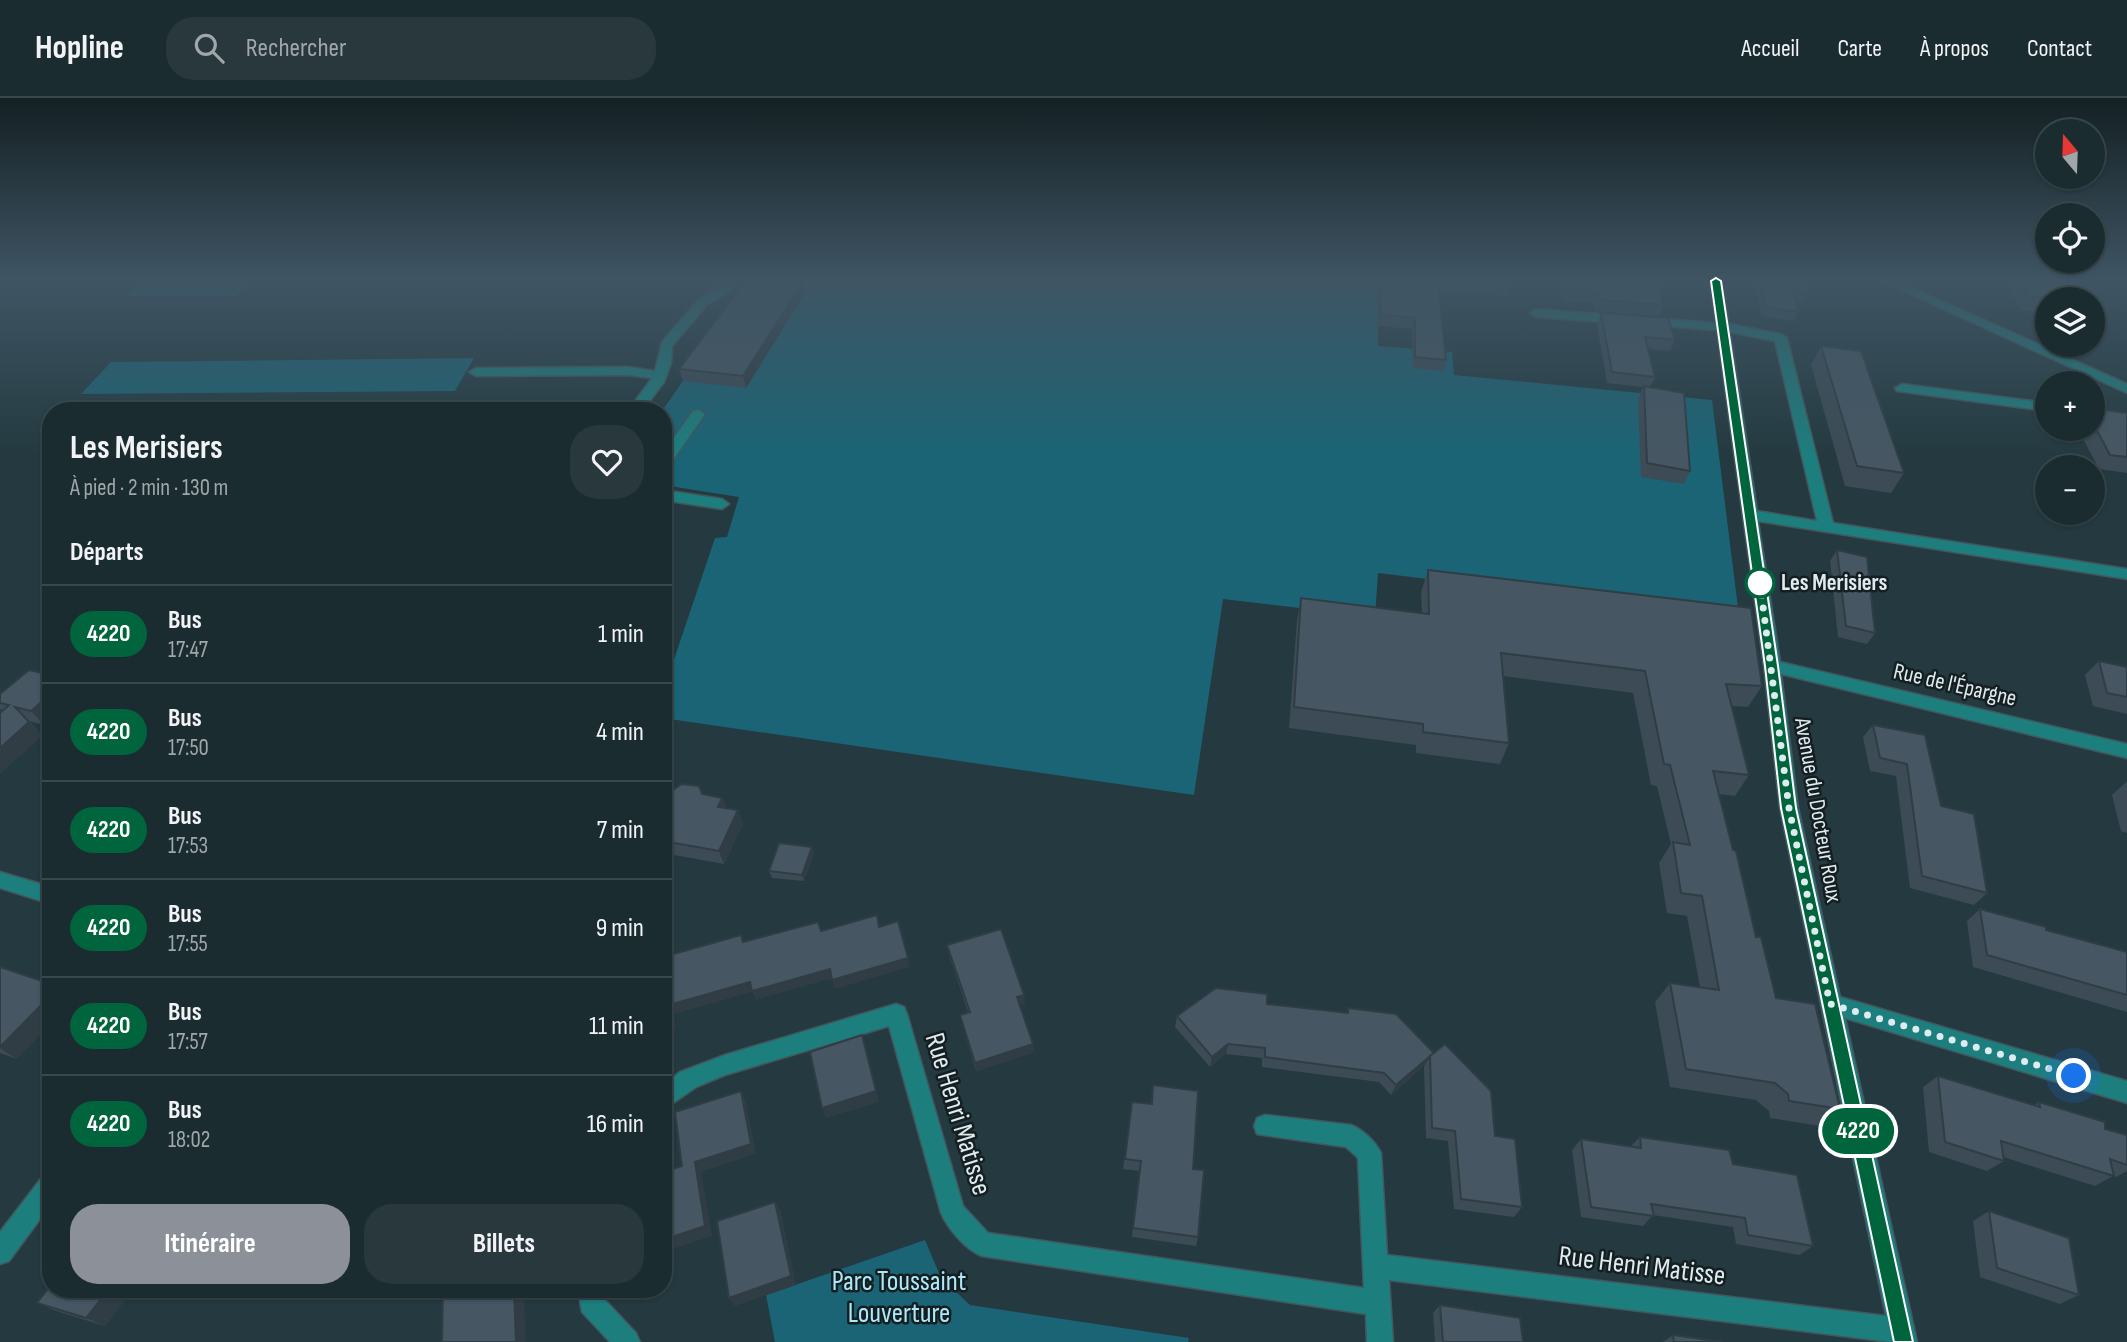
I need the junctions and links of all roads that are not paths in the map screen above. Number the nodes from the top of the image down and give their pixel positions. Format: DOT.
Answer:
graph roads {
  1 [pos="671,339"];
  2 [pos="1725,339"];
  3 [pos="1781,339"];
  4 [pos="2016,339"];
  5 [pos="476,372"];
  6 [pos="660,375"];
  7 [pos="1902,388"];
  8 [pos="2127,389"];
  9 [pos="641,402"];
  10 [pos="2035,405"];
  11 [pos="698,414"];
  12 [pos="672,449"];
  13 [pos="672,496"];
  14 [pos="722,504"];
  15 [pos="1750,515"];
  16 [pos="1826,527"];
  17 [pos="2127,573"];
  18 [pos="1772,666"];
  19 [pos="2127,751"];
  20 [pos="0,880"];
  21 [pos="42,893"];
  22 [pos="1830,1004"];
  23 [pos="672,1092"];
  24 [pos="2127,1092"];
  25 [pos="1265,1126"];
  26 [pos="42,1196"];
  27 [pos="0,1252"];
  28 [pos="1377,1266"];
  29 [pos="591,1298"];
  30 [pos="1378,1303"];
  31 [pos="1902,1336"];
  32 [pos="626,1342"];
  33 [pos="1380,1342"];
  1 -- 6 [label="street"];
  2 -- 15 [label="street, Avenue du Docteur Roux"];
  3 -- 16 [label="street"];
  4 -- 8 [label="street"];
  5 -- 6 [label="street"];
  6 -- 9 [label="street"];
  7 -- 10 [label="street"];
  11 -- 12 [label="street"];
  13 -- 14 [label="street"];
  15 -- 16 [label="street"];
  15 -- 18 [label="street, Avenue du Docteur Roux"];
  16 -- 17 [label="street"];
  18 -- 19 [label="street, Rue de l'Épargne"];
  18 -- 22 [label="street, Avenue du Docteur Roux"];
  20 -- 21 [label="street"];
  22 -- 24 [label="street"];
  22 -- 31 [label="street, Avenue du Docteur Roux"];
  23 -- 30 [label="street, Rue Henri Matisse"];
  25 -- 28 [label="street"];
  26 -- 27 [label="street"];
  28 -- 30 [label="street"];
  28 -- 31 [label="street, Rue Henri Matisse"];
  29 -- 32 [label="street"];
  30 -- 33 [label="street"];
}
